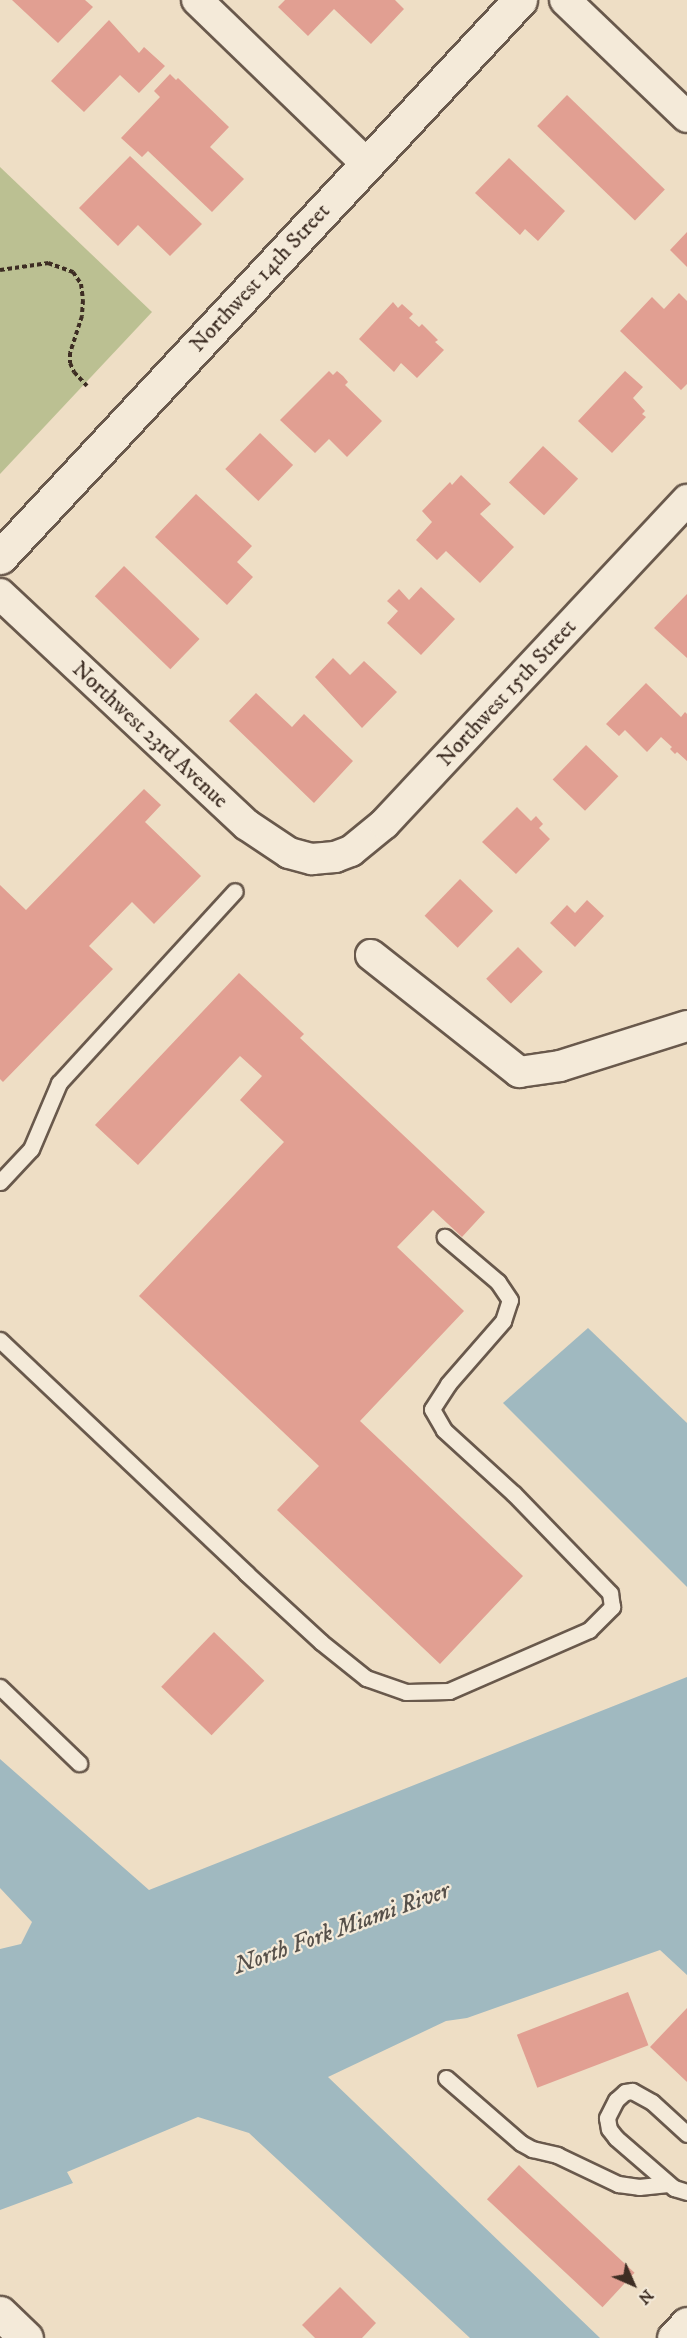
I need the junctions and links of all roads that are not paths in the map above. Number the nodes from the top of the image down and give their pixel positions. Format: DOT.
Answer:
graph roads {
  1 [pos="197,0"];
  2 [pos="520,0"];
  3 [pos="565,0"];
  4 [pos="687,117"];
  5 [pos="367,164"];
  6 [pos="687,500"];
  7 [pos="0,557"];
  8 [pos="0,594"];
  9 [pos="312,859"];
  10 [pos="235,891"];
  11 [pos="371,955"];
  12 [pos="687,1026"];
  13 [pos="0,1182"];
  14 [pos="445,1237"];
  15 [pos="0,1340"];
  16 [pos="0,1687"];
  17 [pos="80,1763"];
  18 [pos="446,2078"];
  19 [pos="687,2134"];
  20 [pos="668,2184"];
  21 [pos="687,2192"];
  22 [pos="0,2313"];
  23 [pos="687,2324"];
  24 [pos="26,2338"];
  25 [pos="674,2338"];
  1 -- 5 [label="street"];
  2 -- 5 [label="street, Northwest 14th Street"];
  3 -- 4 [label="street"];
  5 -- 7 [label="street, Northwest 14th Street"];
  6 -- 9 [label="street, Northwest 15th Street"];
  8 -- 9 [label="street, Northwest 23rd Avenue"];
  10 -- 13 [label="lane"];
  11 -- 12 [label="street"];
  14 -- 15 [label="lane"];
  16 -- 17 [label="lane"];
  18 -- 20 [label="lane"];
  19 -- 20 [label="lane"];
  20 -- 21 [label="lane"];
  22 -- 24 [label="street"];
  23 -- 25 [label="street"];
}
